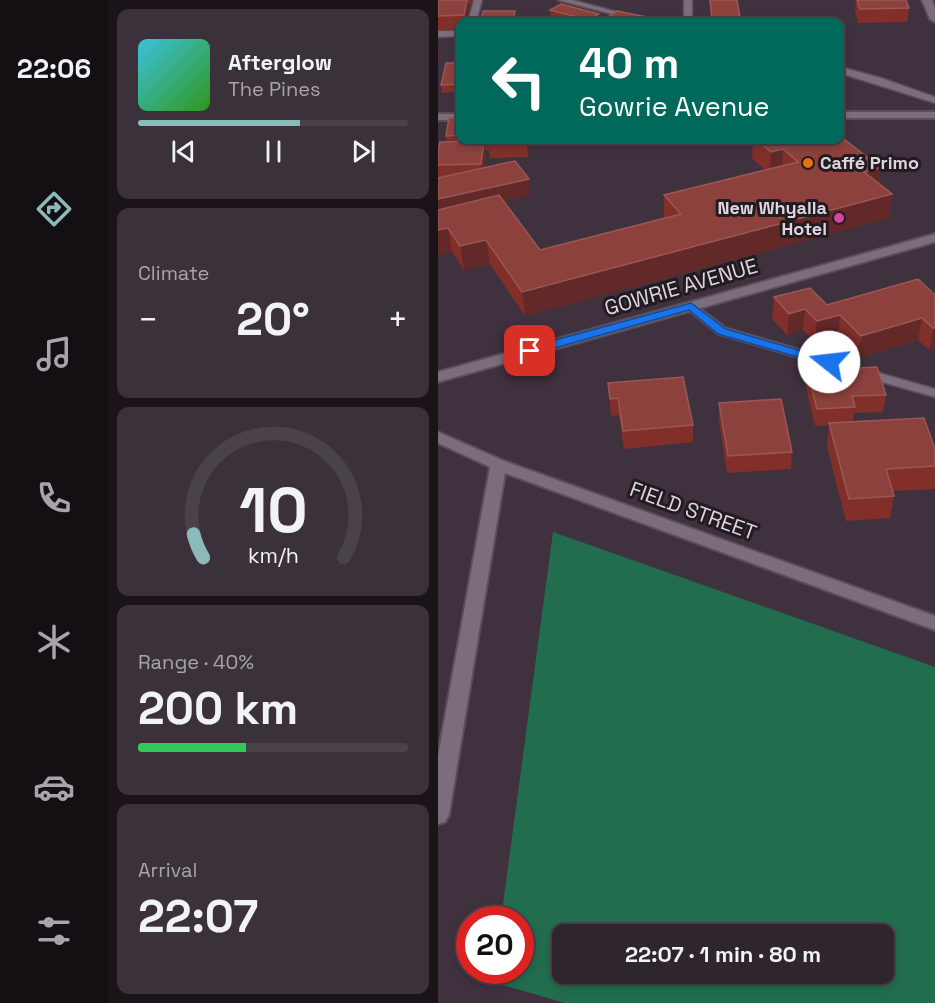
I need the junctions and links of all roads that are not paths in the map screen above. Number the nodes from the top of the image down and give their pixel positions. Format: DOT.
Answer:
graph roads {
  1 [pos="478,0"];
  2 [pos="562,0"];
  3 [pos="688,0"];
  4 [pos="930,3"];
  5 [pos="473,18"];
  6 [pos="635,18"];
  7 [pos="688,18"];
  8 [pos="935,19"];
  9 [pos="438,34"];
  10 [pos="456,34"];
  11 [pos="844,71"];
  12 [pos="935,100"];
  13 [pos="844,115"];
  14 [pos="935,115"];
  15 [pos="438,117"];
  16 [pos="456,117"];
  17 [pos="935,238"];
  18 [pos="691,306"];
  19 [pos="438,377"];
  20 [pos="935,393"];
  21 [pos="438,437"];
  22 [pos="498,465"];
  23 [pos="935,623"];
  24 [pos="438,815"];
  1 -- 5 [label="lane"];
  2 -- 6 [label="lane"];
  3 -- 7 [label="lane"];
  4 -- 8 [label="street"];
  9 -- 10 [label="lane"];
  11 -- 12 [label="lane"];
  13 -- 14 [label="street"];
  15 -- 16 [label="street"];
  17 -- 18 [label="street, GOWRIE AVENUE"];
  18 -- 19 [label="street, GOWRIE AVENUE"];
  18 -- 20 [label="lane"];
  21 -- 22 [label="street, FIELD STREET"];
  22 -- 23 [label="street, FIELD STREET"];
  22 -- 24 [label="street"];
}
